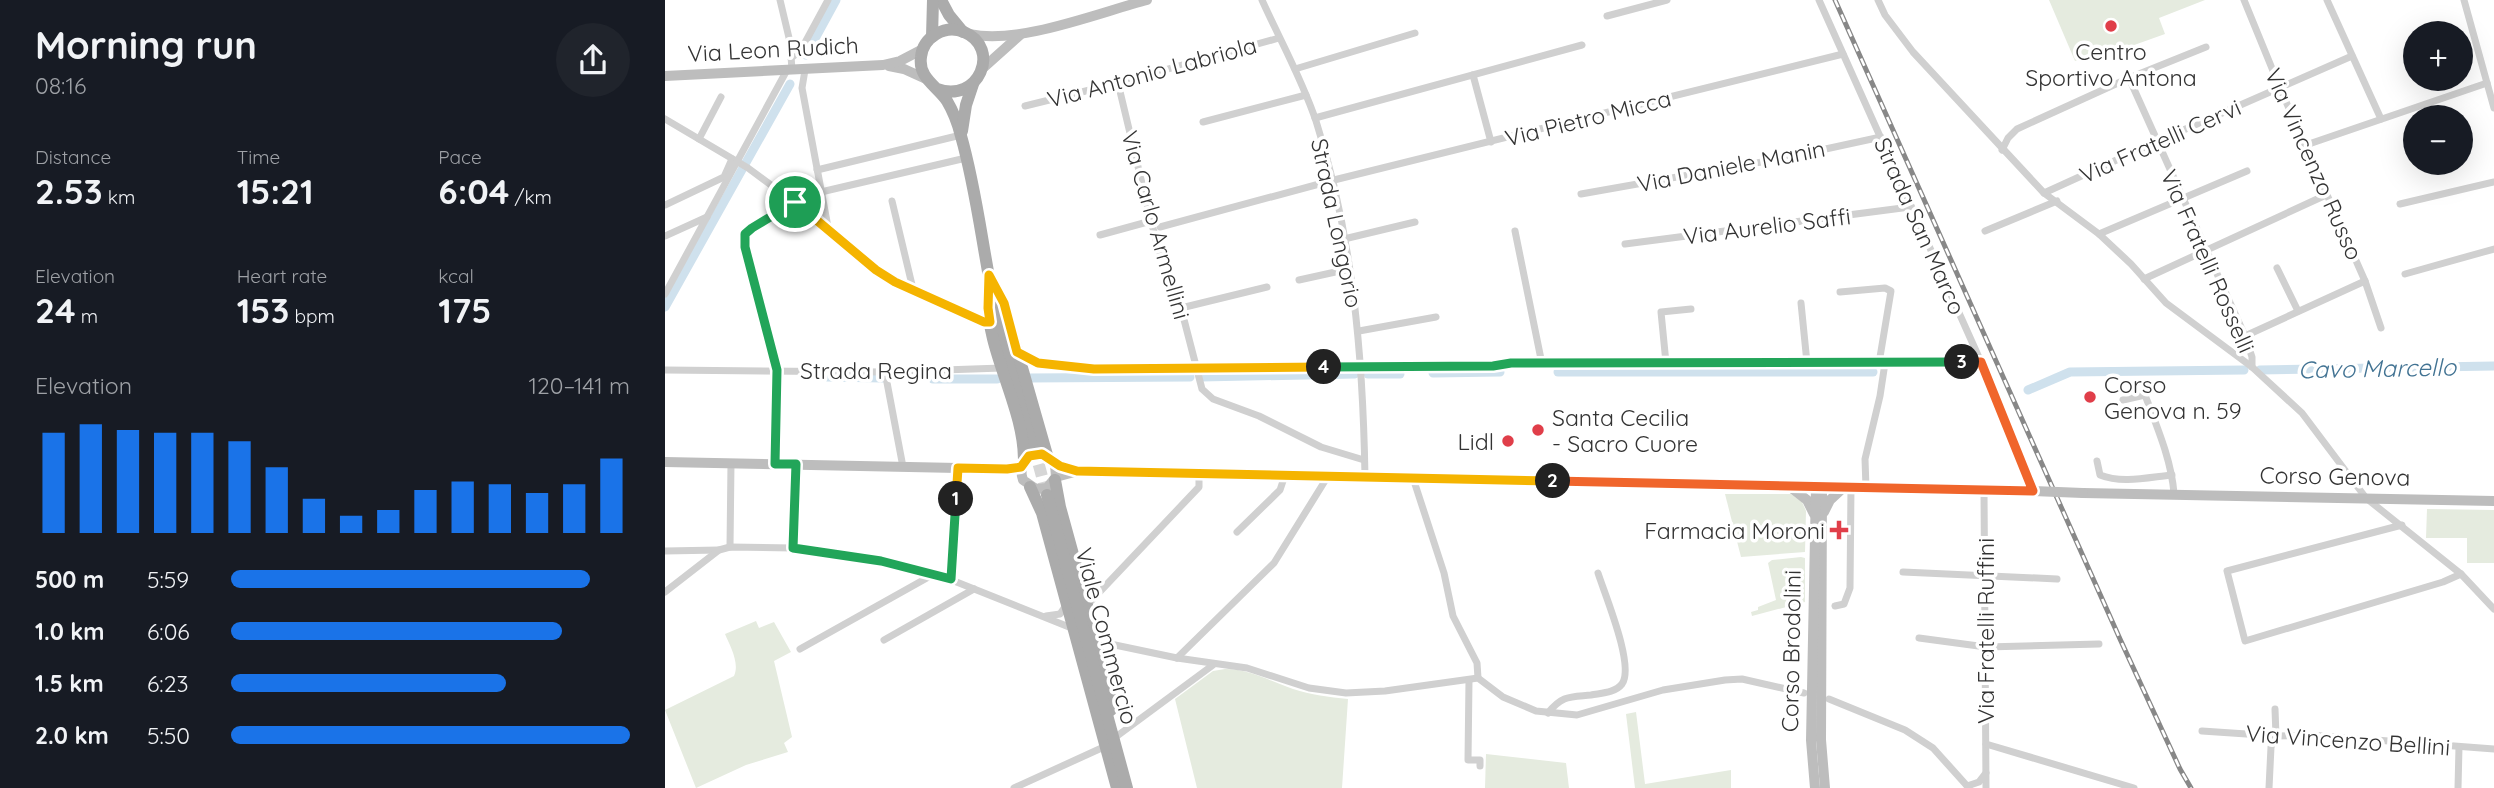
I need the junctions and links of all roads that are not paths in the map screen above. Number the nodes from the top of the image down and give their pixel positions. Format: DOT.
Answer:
graph roads {
  1 [pos="780,0"];
  2 [pos="828,0"];
  3 [pos="933,0"];
  4 [pos="941,0"];
  5 [pos="1147,0"];
  6 [pos="1262,0"];
  7 [pos="1667,0"];
  8 [pos="1819,0"];
  9 [pos="1878,0"];
  10 [pos="2327,0"];
  11 [pos="2464,0"];
  12 [pos="2247,1"];
  13 [pos="1607,16"];
  14 [pos="965,33"];
  15 [pos="1415,33"];
  16 [pos="1020,35"];
  17 [pos="932,37"];
  18 [pos="1279,38"];
  19 [pos="1582,46"];
  20 [pos="2206,47"];
  21 [pos="923,49"];
  22 [pos="1843,54"];
  23 [pos="2352,56"];
  24 [pos="791,58"];
  25 [pos="883,65"];
  26 [pos="982,69"];
  27 [pos="1295,69"];
  28 [pos="790,70"];
  29 [pos="805,70"];
  30 [pos="1473,75"];
  31 [pos="665,76"];
  32 [pos="2129,78"];
  33 [pos="926,79"];
  34 [pos="1118,83"];
  35 [pos="2487,83"];
  36 [pos="973,84"];
  37 [pos="2280,88"];
  38 [pos="937,89"];
  39 [pos="1306,95"];
  40 [pos="721,97"];
  41 [pos="1025,106"];
  42 [pos="2494,108"];
  43 [pos="1315,118"];
  44 [pos="2381,119"];
  45 [pos="667,122"];
  46 [pos="1203,122"];
  47 [pos="961,135"];
  48 [pos="1881,137"];
  49 [pos="699,139"];
  50 [pos="1491,142"];
  51 [pos="2156,142"];
  52 [pos="2306,145"];
  53 [pos="2001,150"];
  54 [pos="966,158"];
  55 [pos="740,163"];
  56 [pos="817,170"];
  57 [pos="2247,171"];
  58 [pos="1334,180"];
  59 [pos="2494,182"];
  60 [pos="821,192"];
  61 [pos="2044,193"];
  62 [pos="1581,194"];
  63 [pos="2326,195"];
  64 [pos="2182,198"];
  65 [pos="892,201"];
  66 [pos="2057,201"];
  67 [pos="795,202"];
  68 [pos="2400,204"];
  69 [pos="665,205"];
  70 [pos="1910,207"];
  71 [pos="708,216"];
  72 [pos="1151,221"];
  73 [pos="1415,222"];
  74 [pos="828,227"];
  75 [pos="1160,227"];
  76 [pos="1515,231"];
  77 [pos="1985,231"];
  78 [pos="2099,234"];
  79 [pos="1100,235"];
  80 [pos="665,236"];
  81 [pos="1343,239"];
  82 [pos="1625,244"];
  83 [pos="2494,249"];
  84 [pos="2206,252"];
  85 [pos="2277,268"];
  86 [pos="1349,269"];
  87 [pos="2405,274"];
  88 [pos="989,275"];
  89 [pos="2144,279"];
  90 [pos="1299,280"];
  91 [pos="2365,281"];
  92 [pos="1267,287"];
  93 [pos="913,289"];
  94 [pos="1840,292"];
  95 [pos="665,294"];
  96 [pos="1801,303"];
  97 [pos="1181,308"];
  98 [pos="1691,309"];
  99 [pos="2298,311"];
  100 [pos="1436,317"];
  101 [pos="990,322"];
  102 [pos="2381,328"];
  103 [pos="1359,331"];
  104 [pos="2245,336"];
  105 [pos="1017,352"];
  106 [pos="1667,362"];
  107 [pos="1981,362"];
  108 [pos="1038,363"];
  109 [pos="1807,363"];
  110 [pos="1882,363"];
  111 [pos="1542,364"];
  112 [pos="1361,366"];
  113 [pos="1003,368"];
  114 [pos="1195,368"];
  115 [pos="2252,368"];
  116 [pos="665,370"];
  117 [pos="777,370"];
  118 [pos="885,372"];
  119 [pos="1023,373"];
  120 [pos="2123,400"];
  121 [pos="1034,447"];
  122 [pos="1051,459"];
  123 [pos="1364,460"];
  124 [pos="665,461"];
  125 [pos="2097,461"];
  126 [pos="731,463"];
  127 [pos="775,464"];
  128 [pos="796,464"];
  129 [pos="903,467"];
  130 [pos="958,468"];
  131 [pos="1022,468"];
  132 [pos="1077,471"];
  133 [pos="1199,474"];
  134 [pos="1285,475"];
  135 [pos="2172,475"];
  136 [pos="1328,476"];
  137 [pos="1365,477"];
  138 [pos="1055,478"];
  139 [pos="1413,478"];
  140 [pos="1789,486"];
  141 [pos="1819,486"];
  142 [pos="1030,487"];
  143 [pos="1847,487"];
  144 [pos="1866,488"];
  145 [pos="1984,490"];
  146 [pos="2033,491"];
  147 [pos="2174,493"];
  148 [pos="1047,495"];
  149 [pos="2366,498"];
  150 [pos="2494,501"];
  151 [pos="1819,514"];
  152 [pos="2402,525"];
  153 [pos="1237,532"];
  154 [pos="730,547"];
  155 [pos="793,548"];
  156 [pos="719,550"];
  157 [pos="665,551"];
  158 [pos="1903,572"];
  159 [pos="934,573"];
  160 [pos="1598,573"];
  161 [pos="2461,574"];
  162 [pos="1986,576"];
  163 [pos="951,579"];
  164 [pos="2057,579"];
  165 [pos="974,589"];
  166 [pos="665,592"];
  167 [pos="1091,601"];
  168 [pos="1067,603"];
  169 [pos="1835,606"];
  170 [pos="2494,609"];
  171 [pos="1045,617"];
  172 [pos="1074,629"];
  173 [pos="1919,638"];
  174 [pos="884,640"];
  175 [pos="1096,641"];
  176 [pos="2099,644"];
  177 [pos="1986,647"];
  178 [pos="800,649"];
  179 [pos="1177,659"];
  180 [pos="1213,665"];
  181 [pos="1478,678"];
  182 [pos="1469,680"];
  183 [pos="1804,693"];
  184 [pos="1829,699"];
  185 [pos="2275,709"];
  186 [pos="1548,713"];
  187 [pos="2202,731"];
  188 [pos="2276,736"];
  189 [pos="1110,742"];
  190 [pos="1986,744"];
  191 [pos="2459,747"];
  192 [pos="2494,749"];
  193 [pos="1480,766"];
  194 [pos="1986,772"];
  195 [pos="1968,787"];
  196 [pos="1014,788"];
  197 [pos="1117,788"];
  198 [pos="1127,788"];
  199 [pos="1815,788"];
  200 [pos="1825,788"];
  201 [pos="1986,788"];
  202 [pos="1992,788"];
  203 [pos="2134,788"];
  204 [pos="2269,788"];
  205 [pos="2458,788"];
  1 -- 24 [label="street"];
  2 -- 24 [label="street"];
  3 -- 17 [label="main road"];
  4 -- 14 [label="main road"];
  5 -- 16 [label="main road"];
  6 -- 18 [label="street, Strada Longorio"];
  7 -- 13 [label="street"];
  8 -- 22 [label="street, Strada San Marco"];
  9 -- 53 [label="street"];
  10 -- 23 [label="street"];
  11 -- 35 [label="street"];
  12 -- 37 [label="street, Via Vincenzo Russo"];
  14 -- 16 [label="main road"];
  14 -- 17 [label="main road"];
  14 -- 26 [label="main road"];
  15 -- 27 [label="street"];
  16 -- 26 [label="main road"];
  17 -- 21 [label="main road"];
  18 -- 27 [label="street, Strada Longorio"];
  18 -- 34 [label="street, Via Antonio Labriola"];
  19 -- 30 [label="street"];
  20 -- 32 [label="street"];
  21 -- 25 [label="main road"];
  21 -- 33 [label="main road"];
  22 -- 48 [label="street, Strada San Marco"];
  22 -- 50 [label="street, Via Pietro Micca"];
  23 -- 37 [label="street, Via Fratelli Cervi"];
  23 -- 44 [label="street"];
  24 -- 28 [label="street"];
  25 -- 29 [label="main road, Via Leon Rudich"];
  25 -- 33 [label="main road"];
  26 -- 36 [label="main road"];
  27 -- 39 [label="street, Strada Longorio"];
  28 -- 29 [label="main road, Via Leon Rudich"];
  28 -- 31 [label="main road, Via Leon Rudich"];
  28 -- 55 [label="street"];
  29 -- 56 [label="street"];
  30 -- 43 [label="street"];
  30 -- 50 [label="street"];
  32 -- 51 [label="street, Via Fratelli Rosselli"];
  32 -- 53 [label="street"];
  33 -- 38 [label="main road"];
  34 -- 41 [label="street, Via Antonio Labriola"];
  34 -- 72 [label="street, Via Carlo Armellini"];
  35 -- 42 [label="street"];
  35 -- 44 [label="street"];
  36 -- 38 [label="main road"];
  36 -- 47 [label="main road"];
  37 -- 51 [label="street, Via Fratelli Cervi"];
  37 -- 52 [label="street, Via Vincenzo Russo"];
  38 -- 47 [label="main road"];
  39 -- 43 [label="street, Strada Longorio"];
  39 -- 46 [label="street"];
  40 -- 49 [label="street"];
  43 -- 58 [label="street, Strada Longorio"];
  44 -- 52 [label="street"];
  45 -- 49 [label="street"];
  47 -- 54 [label="main road"];
  47 -- 56 [label="street"];
  48 -- 62 [label="street, Via Daniele Manin"];
  48 -- 70 [label="street, Strada San Marco"];
  49 -- 55 [label="street"];
  50 -- 58 [label="street, Via Pietro Micca"];
  51 -- 61 [label="street, Via Fratelli Cervi"];
  51 -- 64 [label="street, Via Fratelli Rosselli"];
  52 -- 63 [label="street, Via Vincenzo Russo"];
  53 -- 61 [label="street"];
  54 -- 60 [label="street"];
  54 -- 88 [label="main road"];
  55 -- 67 [label="street"];
  55 -- 69 [label="street"];
  55 -- 71 [label="street"];
  56 -- 60 [label="street"];
  57 -- 64 [label="street"];
  58 -- 75 [label="street, Via Pietro Micca"];
  58 -- 81 [label="street, Strada Longorio"];
  59 -- 68 [label="street"];
  60 -- 74 [label="street"];
  61 -- 66 [label="street"];
  63 -- 84 [label="street"];
  63 -- 91 [label="street, Via Vincenzo Russo"];
  64 -- 78 [label="street"];
  64 -- 84 [label="street, Via Fratelli Rosselli"];
  65 -- 93 [label="street"];
  66 -- 77 [label="street"];
  66 -- 78 [label="street"];
  67 -- 74 [label="street"];
  67 -- 117 [label="street"];
  70 -- 82 [label="street, Via Aurelio Saffi"];
  70 -- 107 [label="street, Strada San Marco"];
  71 -- 80 [label="street"];
  71 -- 95 [label="street"];
  72 -- 79 [label="street"];
  72 -- 97 [label="street, Via Carlo Armellini"];
  73 -- 81 [label="street"];
  74 -- 93 [label="street"];
  76 -- 111 [label="street"];
  78 -- 89 [label="street"];
  81 -- 86 [label="street, Strada Longorio"];
  83 -- 87 [label="street"];
  84 -- 89 [label="street"];
  84 -- 104 [label="street, Via Fratelli Rosselli"];
  85 -- 99 [label="street"];
  86 -- 90 [label="street"];
  86 -- 103 [label="street, Strada Longorio"];
  88 -- 101 [label="main road"];
  88 -- 105 [label="main road"];
  88 -- 121 [label="main road"];
  89 -- 115 [label="street"];
  91 -- 99 [label="street"];
  91 -- 102 [label="street, Via Vincenzo Russo"];
  92 -- 97 [label="street"];
  93 -- 101 [label="street"];
  94 -- 110 [label="street"];
  96 -- 109 [label="street"];
  97 -- 114 [label="street, Via Carlo Armellini"];
  98 -- 106 [label="street"];
  99 -- 104 [label="street"];
  100 -- 103 [label="street, Strada Longorio"];
  101 -- 113 [label="main road"];
  103 -- 112 [label="street, Strada Longorio"];
  104 -- 115 [label="street, Via Fratelli Rosselli"];
  105 -- 108 [label="street"];
  105 -- 119 [label="main road"];
  106 -- 109 [label="street"];
  106 -- 111 [label="street"];
  107 -- 110 [label="street"];
  107 -- 146 [label="street, Strada San Marco"];
  108 -- 114 [label="street"];
  108 -- 119 [label="street"];
  109 -- 110 [label="street"];
  110 -- 144 [label="street"];
  111 -- 112 [label="street"];
  112 -- 114 [label="street"];
  112 -- 123 [label="street, Strada Longorio"];
  113 -- 118 [label="street, Strada Regina"];
  113 -- 131 [label="main road"];
  114 -- 123 [label="street, Via Carlo Armellini"];
  115 -- 149 [label="street"];
  116 -- 117 [label="street, Strada Regina"];
  117 -- 118 [label="street, Strada Regina"];
  117 -- 127 [label="street"];
  118 -- 129 [label="street"];
  119 -- 122 [label="main road"];
  120 -- 135 [label="street"];
  122 -- 131 [label="main road"];
  122 -- 132 [label="main road, Corso Genova"];
  122 -- 138 [label="main road"];
  123 -- 137 [label="street, Strada Longorio"];
  124 -- 126 [label="main road"];
  125 -- 135 [label="street"];
  126 -- 127 [label="main road"];
  126 -- 154 [label="street"];
  127 -- 128 [label="main road"];
  128 -- 129 [label="main road"];
  128 -- 155 [label="street"];
  129 -- 130 [label="main road"];
  130 -- 131 [label="main road"];
  130 -- 163 [label="street"];
  131 -- 142 [label="main road"];
  132 -- 133 [label="main road, Corso Genova"];
  132 -- 138 [label="main road, Corso Genova"];
  133 -- 134 [label="main road, Corso Genova"];
  133 -- 167 [label="street"];
  134 -- 136 [label="main road, Corso Genova"];
  134 -- 153 [label="street"];
  135 -- 147 [label="street"];
  136 -- 137 [label="main road, Corso Genova"];
  136 -- 179 [label="street"];
  137 -- 139 [label="main road, Corso Genova"];
  138 -- 142 [label="main road, Corso Genova"];
  138 -- 175 [label="main road"];
  139 -- 140 [label="main road, Corso Genova"];
  139 -- 181 [label="street"];
  140 -- 141 [label="main road, Corso Genova"];
  140 -- 151 [label="main road"];
  141 -- 143 [label="main road, Corso Genova"];
  141 -- 151 [label="main road, Corso Brodolini"];
  142 -- 168 [label="main road"];
  143 -- 144 [label="main road, Corso Genova"];
  143 -- 151 [label="main road"];
  143 -- 169 [label="street"];
  144 -- 145 [label="main road, Corso Genova"];
  145 -- 146 [label="main road, Corso Genova"];
  145 -- 162 [label="street, Via Fratelli Ruffini"];
  146 -- 147 [label="main road, Corso Genova, bridge"];
  147 -- 149 [label="main road, Corso Genova"];
  148 -- 189 [label="main road, Viale Commercio"];
  149 -- 150 [label="main road, Corso Genova"];
  149 -- 152 [label="street"];
  151 -- 199 [label="main road, Corso Brodolini"];
  151 -- 200 [label="main road, Corso Brodolini"];
  152 -- 161 [label="street"];
  152 -- 161 [label="street"];
  154 -- 155 [label="street"];
  154 -- 156 [label="street"];
  155 -- 159 [label="street"];
  156 -- 157 [label="street"];
  156 -- 166 [label="street"];
  158 -- 162 [label="street"];
  159 -- 163 [label="street"];
  159 -- 178 [label="street"];
  160 -- 186 [label="street"];
  161 -- 170 [label="street"];
  162 -- 164 [label="street"];
  162 -- 177 [label="street, Via Fratelli Ruffini"];
  163 -- 165 [label="street"];
  165 -- 171 [label="street"];
  165 -- 174 [label="street"];
  168 -- 171 [label="street"];
  168 -- 172 [label="main road"];
  171 -- 172 [label="street"];
  172 -- 189 [label="main road"];
  173 -- 177 [label="street"];
  175 -- 179 [label="street"];
  175 -- 189 [label="main road"];
  176 -- 177 [label="street"];
  177 -- 190 [label="street, Via Fratelli Ruffini"];
  179 -- 180 [label="street"];
  180 -- 182 [label="street"];
  180 -- 189 [label="street"];
  181 -- 182 [label="street"];
  181 -- 186 [label="street"];
  182 -- 193 [label="street"];
  183 -- 186 [label="street"];
  184 -- 195 [label="street"];
  185 -- 188 [label="street"];
  187 -- 188 [label="street, Via Vincenzo Bellini"];
  188 -- 191 [label="street, Via Vincenzo Bellini"];
  188 -- 204 [label="street"];
  189 -- 196 [label="street"];
  189 -- 197 [label="main road"];
  189 -- 198 [label="main road, Viale Commercio"];
  190 -- 194 [label="street, Via Fratelli Ruffini"];
  190 -- 203 [label="street"];
  191 -- 192 [label="street, Via Vincenzo Bellini"];
  191 -- 205 [label="street"];
  194 -- 195 [label="street"];
  194 -- 201 [label="street, Via Fratelli Ruffini"];
  194 -- 202 [label="street, Via Fratelli Ruffini"];
}
